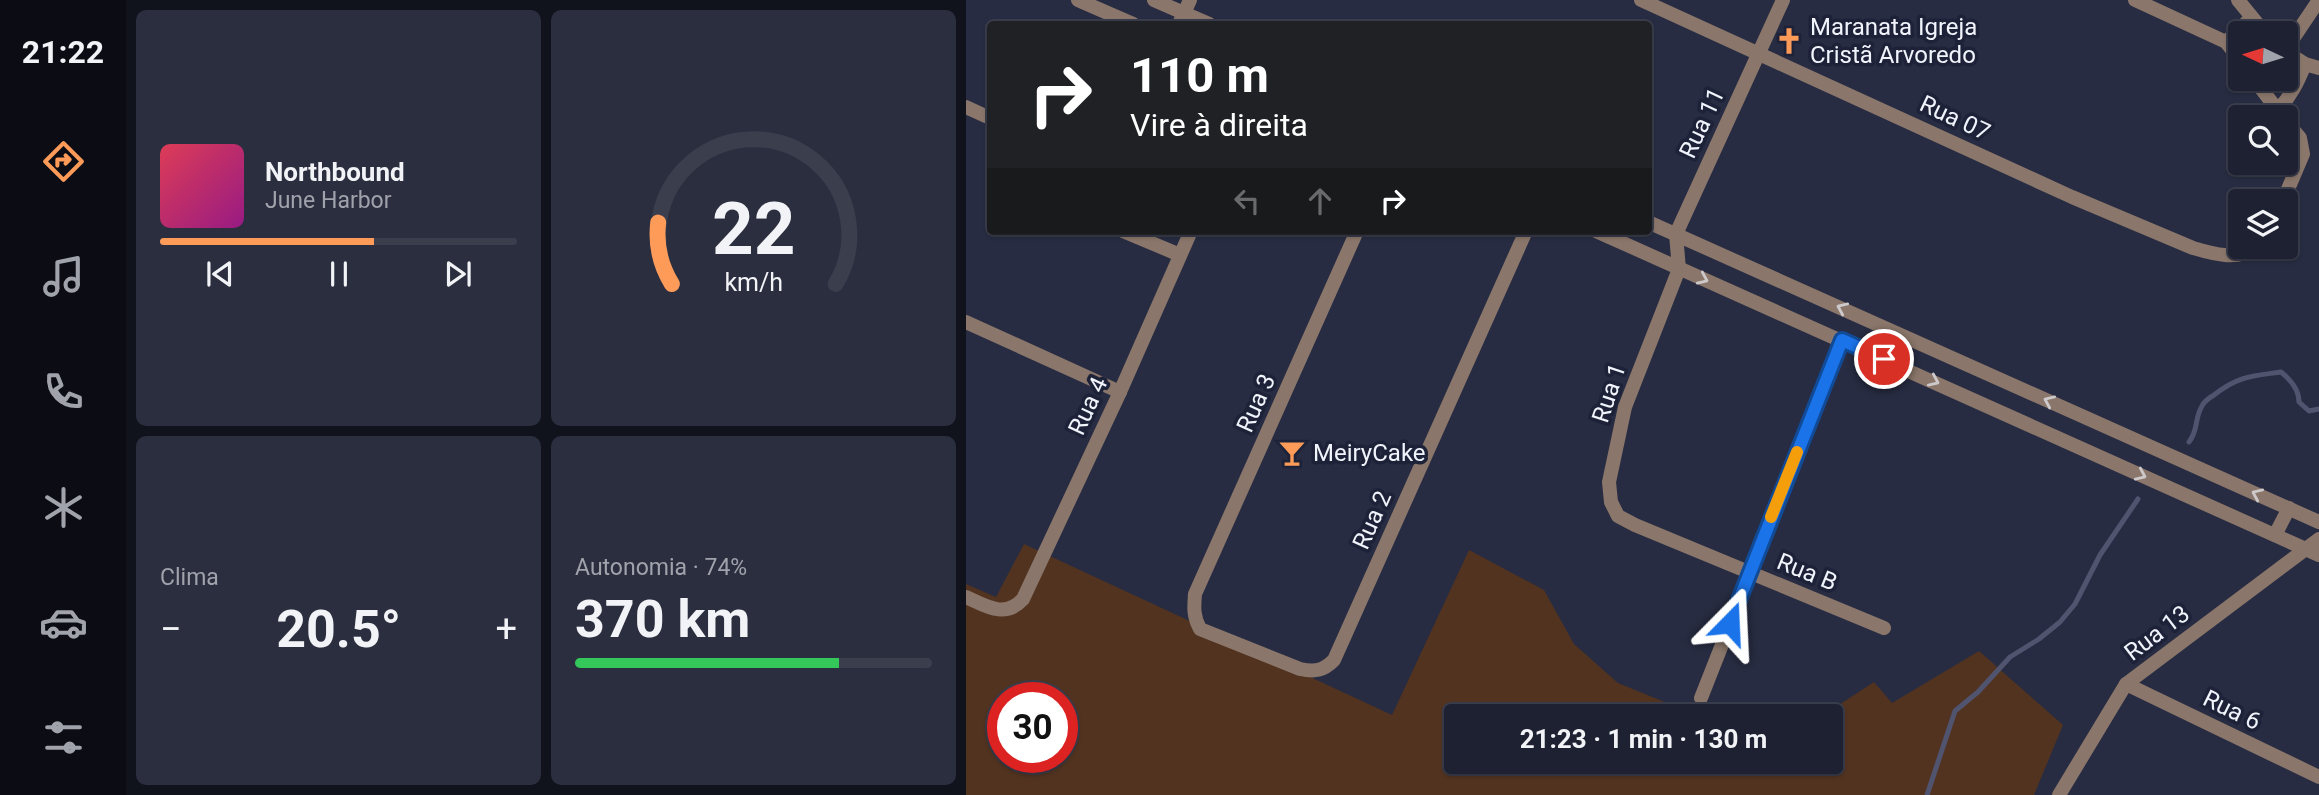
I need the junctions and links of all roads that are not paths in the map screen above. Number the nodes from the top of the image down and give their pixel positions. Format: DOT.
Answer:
graph roads {
  1 [pos="1078,0"];
  2 [pos="1154,0"];
  3 [pos="1641,0"];
  4 [pos="1783,0"];
  5 [pos="2135,0"];
  6 [pos="2238,0"];
  7 [pos="2319,1"];
  8 [pos="1185,13"];
  9 [pos="2251,18"];
  10 [pos="1126,21"];
  11 [pos="1202,21"];
  12 [pos="2254,21"];
  13 [pos="2298,33"];
  14 [pos="2226,42"];
  15 [pos="2228,45"];
  16 [pos="1759,53"];
  17 [pos="2312,66"];
  18 [pos="2263,91"];
  19 [pos="2274,105"];
  20 [pos="2286,105"];
  21 [pos="966,107"];
  22 [pos="987,117"];
  23 [pos="2298,136"];
  24 [pos="2298,165"];
  25 [pos="1652,224"];
  26 [pos="1676,234"];
  27 [pos="1132,235"];
  28 [pos="1189,235"];
  29 [pos="1355,235"];
  30 [pos="1524,235"];
  31 [pos="1605,235"];
  32 [pos="1180,255"];
  33 [pos="2228,255"];
  34 [pos="1679,268"];
  35 [pos="966,322"];
  36 [pos="1842,340"];
  37 [pos="1120,392"];
  38 [pos="2289,508"];
  39 [pos="2319,522"];
  40 [pos="1635,525"];
  41 [pos="2275,535"];
  42 [pos="2319,539"];
  43 [pos="2313,553"];
  44 [pos="1749,572"];
  45 [pos="1195,594"];
  46 [pos="966,597"];
  47 [pos="1884,628"];
  48 [pos="2126,684"];
  49 [pos="1701,698"];
  50 [pos="2319,777"];
  51 [pos="2059,795"];
  1 -- 10 [label="street"];
  2 -- 8 [label="street"];
  3 -- 16 [label="street, Rua 07"];
  4 -- 16 [label="street, Rua 11"];
  5 -- 14 [label="street"];
  6 -- 9 [label="street"];
  7 -- 13 [label="street"];
  8 -- 11 [label="street"];
  9 -- 12 [label="street"];
  9 -- 14 [label="street"];
  14 -- 15 [label="street"];
  16 -- 26 [label="street, Rua 11"];
  16 -- 33 [label="street, Rua 07"];
  17 -- 20 [label="street"];
  18 -- 19 [label="street"];
  21 -- 22 [label="street"];
  23 -- 24 [label="street"];
  25 -- 26 [label="street"];
  26 -- 34 [label="street, Rua 11"];
  38 -- 26 [label="street, one-way"];
  27 -- 32 [label="street"];
  28 -- 32 [label="street, Rua 4"];
  29 -- 45 [label="street, Rua 3"];
  30 -- 45 [label="street, Rua 2"];
  31 -- 34 [label="street"];
  32 -- 37 [label="street, Rua 4"];
  34 -- 36 [label="street, one-way"];
  34 -- 40 [label="street, Rua 1"];
  35 -- 37 [label="street"];
  36 -- 41 [label="street, one-way"];
  36 -- 44 [label="street"];
  37 -- 46 [label="street, Rua 4"];
  38 -- 39 [label="street"];
  38 -- 41 [label="street"];
  40 -- 44 [label="street, Rua B"];
  41 -- 43 [label="street"];
  42 -- 43 [label="street, Rua 13"];
  43 -- 48 [label="street, Rua 13"];
  44 -- 47 [label="street, Rua B"];
  44 -- 49 [label="street"];
  48 -- 50 [label="street, Rua 6"];
  48 -- 51 [label="street, Rua 13"];
}
